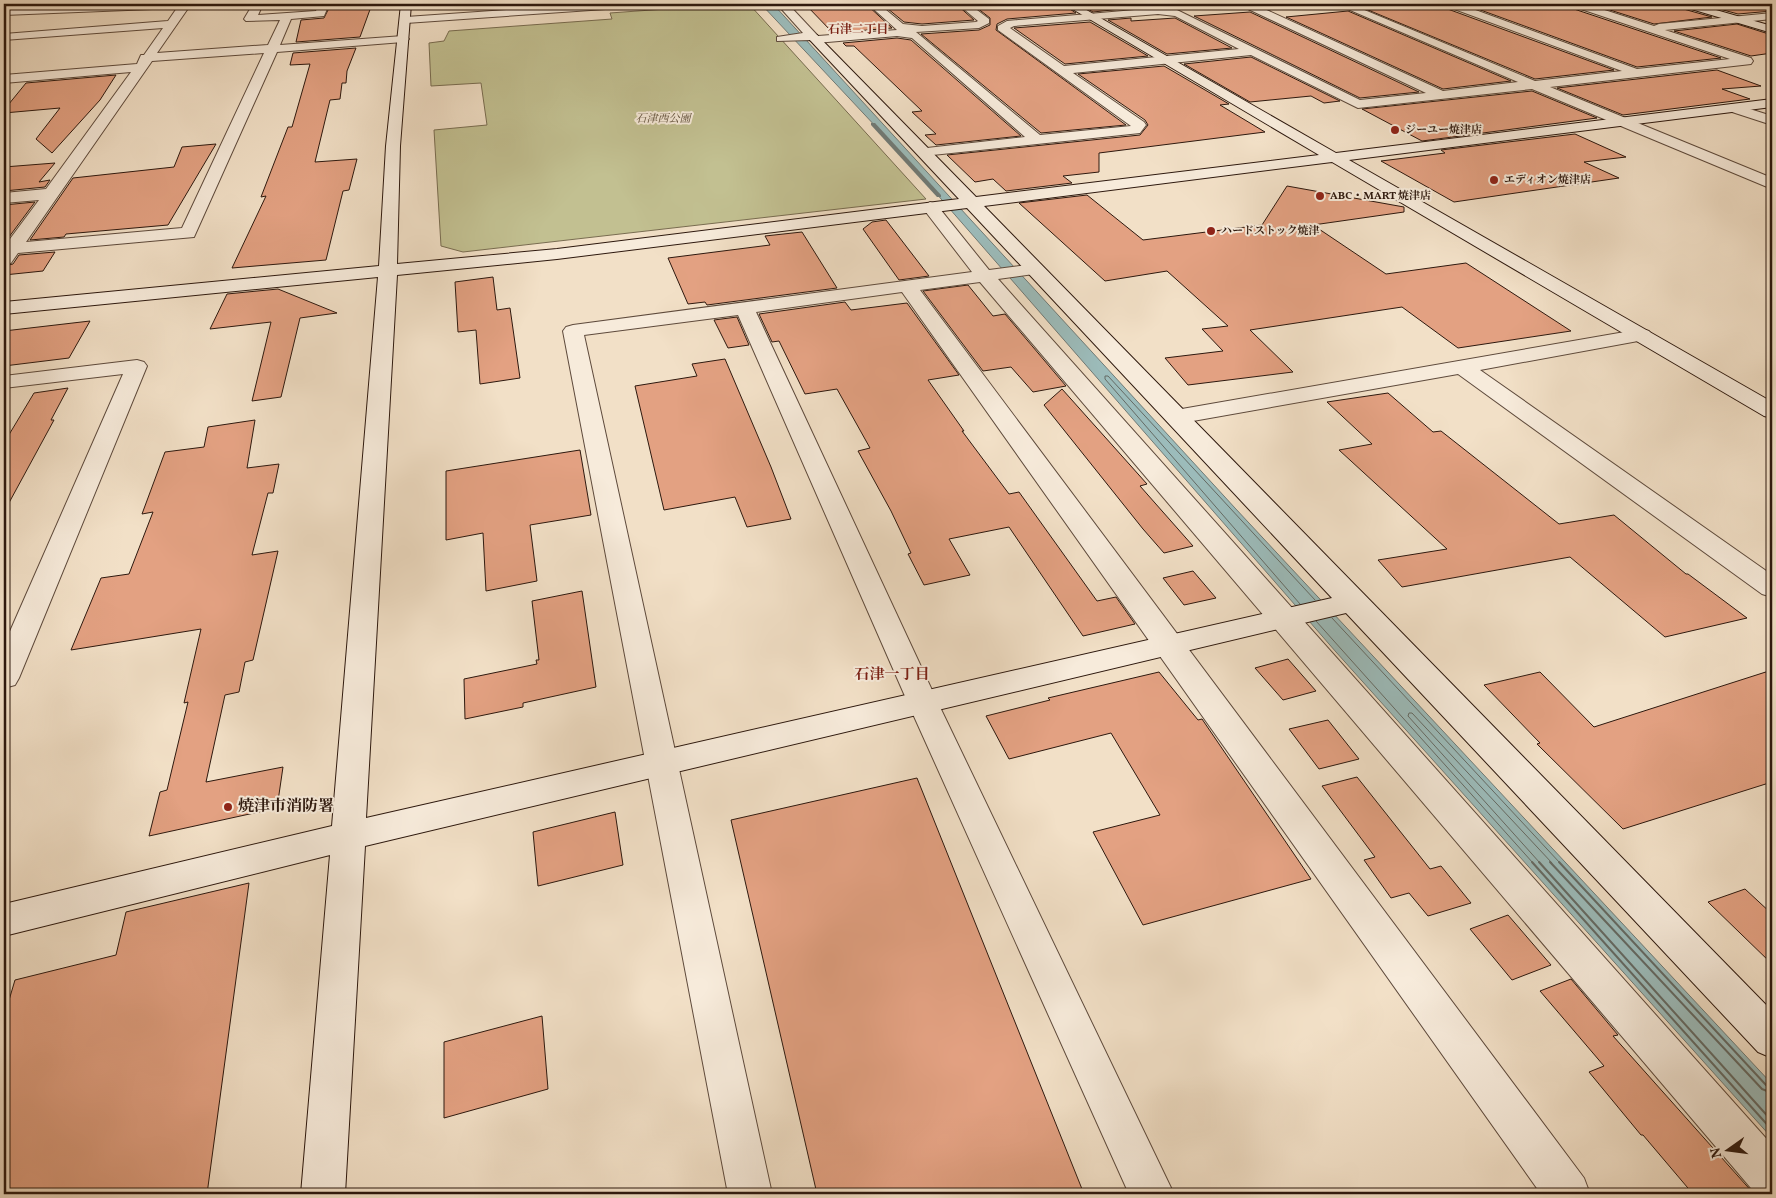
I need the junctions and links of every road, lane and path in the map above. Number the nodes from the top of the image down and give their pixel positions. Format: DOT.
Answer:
graph roads {
  1 [pos="258,4"];
  2 [pos="324,4"];
  3 [pos="634,4"];
  4 [pos="782,4"];
  5 [pos="873,4"];
  6 [pos="963,4"];
  7 [pos="1069,4"];
  8 [pos="1160,4"];
  9 [pos="1210,4"];
  10 [pos="1254,4"];
  11 [pos="1341,4"];
  12 [pos="1450,4"];
  13 [pos="1576,4"];
  14 [pos="1685,4"];
  15 [pos="160,5"];
  16 [pos="185,5"];
  17 [pos="604,5"];
  18 [pos="52,7"];
  19 [pos="501,9"];
  20 [pos="4,12"];
  21 [pos="287,16"];
  22 [pos="1772,16"];
  23 [pos="1090,17"];
  24 [pos="1735,19"];
  25 [pos="405,21"];
  26 [pos="171,24"];
  27 [pos="1650,28"];
  28 [pos="1772,30"];
  29 [pos="39,34"];
  30 [pos="4,37"];
  31 [pos="814,38"];
  32 [pos="782,39"];
  33 [pos="27,46"];
  34 [pos="273,49"];
  35 [pos="1253,51"];
  36 [pos="1166,60"];
  37 [pos="142,63"];
  38 [pos="1062,70"];
  39 [pos="1638,72"];
  40 [pos="4,79"];
  41 [pos="1533,84"];
  42 [pos="1442,95"];
  43 [pos="1772,104"];
  44 [pos="1734,108"];
  45 [pos="1772,121"];
  46 [pos="1623,122"];
  47 [pos="1038,140"];
  48 [pos="923,152"];
  49 [pos="1333,158"];
  50 [pos="1772,184"];
  51 [pos="48,194"];
  52 [pos="4,198"];
  53 [pos="971,201"];
  54 [pos="930,207"];
  55 [pos="6,252"];
  56 [pos="388,270"];
  57 [pos="1030,270"];
  58 [pos="984,275"];
  59 [pos="907,286"];
  60 [pos="4,308"];
  61 [pos="745,309"];
  62 [pos="1642,335"];
  63 [pos="1461,366"];
  64 [pos="4,382"];
  65 [pos="1772,411"];
  66 [pos="1176,416"];
  67 [pos="1772,588"];
  68 [pos="1344,604"];
  69 [pos="1284,619"];
  70 [pos="1169,644"];
  71 [pos="4,678"];
  72 [pos="923,703"];
  73 [pos="663,763"];
  74 [pos="348,836"];
  75 [pos="4,920"];
  76 [pos="1772,1039"];
  77 [pos="1772,1178"];
  78 [pos="323,1194"];
  79 [pos="750,1194"];
  80 [pos="1152,1194"];
  81 [pos="1568,1194"];
  1 -- 21 [label="street"];
  2 -- 21 [label="street"];
  3 -- 17 [label="street"];
  4 -- 31 [label="street"];
  5 -- 6 [label="street"];
  7 -- 23 [label="street"];
  8 -- 9 [label="street"];
  10 -- 42 [label="street"];
  11 -- 41 [label="street"];
  12 -- 39 [label="street"];
  13 -- 27 [label="street"];
  14 -- 24 [label="street"];
  15 -- 16 [label="street"];
  15 -- 18 [label="street"];
  16 -- 26 [label="street"];
  17 -- 19 [label="street"];
  18 -- 20 [label="street"];
  19 -- 25 [label="street"];
  21 -- 34 [label="street"];
  22 -- 24 [label="street"];
  23 -- 35 [label="street"];
  23 -- 36 [label="street"];
  23 -- 38 [label="street"];
  24 -- 27 [label="street"];
  24 -- 28 [label="street"];
  25 -- 34 [label="street"];
  25 -- 56 [label="street"];
  26 -- 29 [label="street"];
  26 -- 37 [label="street"];
  27 -- 39 [label="street"];
  29 -- 30 [label="street"];
  29 -- 33 [label="street"];
  31 -- 32 [label="street"];
  31 -- 47 [label="street"];
  31 -- 48 [label="street"];
  34 -- 37 [label="street"];
  34 -- 55 [label="street"];
  35 -- 36 [label="street"];
  35 -- 42 [label="street"];
  36 -- 38 [label="street"];
  36 -- 49 [label="street"];
  37 -- 40 [label="street"];
  37 -- 51 [label="street"];
  38 -- 47 [label="street"];
  39 -- 41 [label="street"];
  41 -- 42 [label="street"];
  41 -- 46 [label="street"];
  43 -- 44 [label="street"];
  44 -- 45 [label="street"];
  44 -- 46 [label="street"];
  46 -- 49 [label="street"];
  46 -- 50 [label="street"];
  47 -- 48 [label="street"];
  48 -- 53 [label="street"];
  49 -- 53 [label="street"];
  49 -- 62 [label="street"];
  51 -- 52 [label="street"];
  51 -- 55 [label="street"];
  53 -- 54 [label="street"];
  53 -- 57 [label="street"];
  54 -- 56 [label="street"];
  54 -- 58 [label="street"];
  56 -- 60 [label="street"];
  56 -- 74 [label="street"];
  57 -- 58 [label="street"];
  57 -- 66 [label="street"];
  58 -- 59 [label="street"];
  58 -- 69 [label="street"];
  59 -- 61 [label="street"];
  59 -- 70 [label="street"];
  61 -- 72 [label="street"];
  61 -- 73 [label="street"];
  62 -- 63 [label="street"];
  62 -- 65 [label="street"];
  63 -- 66 [label="street"];
  63 -- 67 [label="street"];
  64 -- 71 [label="street"];
  66 -- 68 [label="street"];
  68 -- 69 [label="street"];
  68 -- 76 [label="street"];
  69 -- 70 [label="street"];
  69 -- 77 [label="street"];
  70 -- 72 [label="street"];
  70 -- 81 [label="street"];
  72 -- 73 [label="street"];
  72 -- 80 [label="street"];
  73 -- 74 [label="street"];
  73 -- 79 [label="street"];
  74 -- 75 [label="street"];
  74 -- 78 [label="street"];
}
